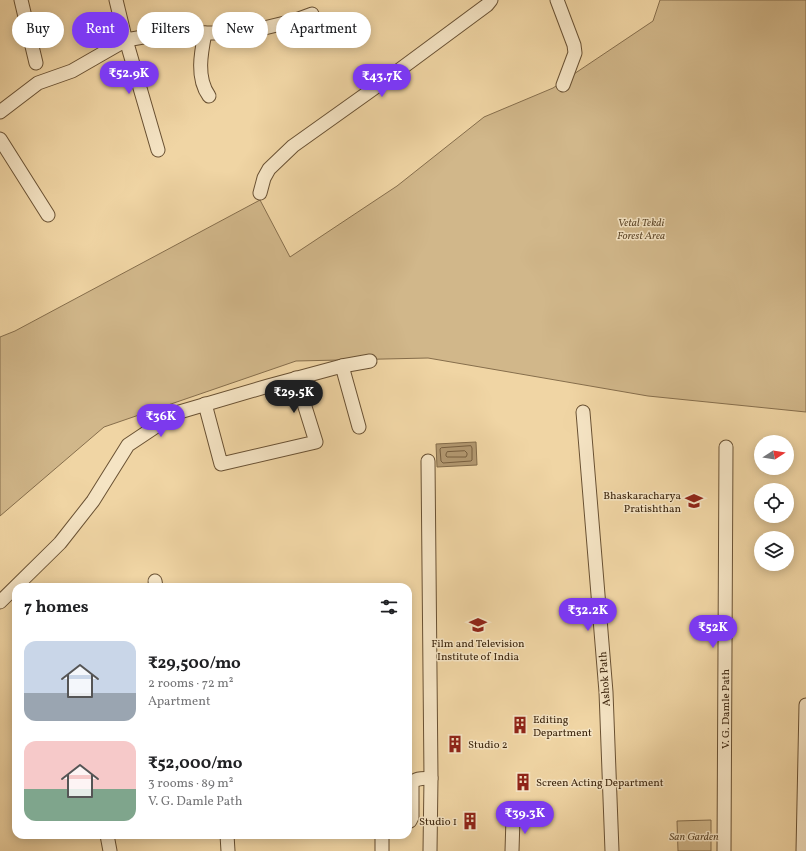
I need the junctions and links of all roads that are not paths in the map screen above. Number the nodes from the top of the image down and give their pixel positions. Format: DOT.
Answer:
graph roads {
  1 [pos="21,0"];
  2 [pos="116,0"];
  3 [pos="491,0"];
  4 [pos="557,0"];
  5 [pos="119,12"];
  6 [pos="276,25"];
  7 [pos="205,33"];
  8 [pos="129,39"];
  9 [pos="112,48"];
  10 [pos="128,48"];
  11 [pos="36,63"];
  12 [pos="563,85"];
  13 [pos="209,96"];
  14 [pos="0,112"];
  15 [pos="0,139"];
  16 [pos="158,150"];
  17 [pos="260,193"];
  18 [pos="48,215"];
  19 [pos="370,361"];
  20 [pos="342,366"];
  21 [pos="296,378"];
  22 [pos="204,404"];
  23 [pos="583,412"];
  24 [pos="359,427"];
  25 [pos="726,447"];
  26 [pos="428,460"];
  27 [pos="19,583"];
  28 [pos="12,590"];
  29 [pos="0,602"];
  30 [pos="806,705"];
  31 [pos="431,778"];
  32 [pos="412,782"];
  33 [pos="412,782"];
  34 [pos="412,817"];
  35 [pos="512,818"];
  36 [pos="108,839"];
  37 [pos="227,839"];
  38 [pos="382,839"];
  39 [pos="110,851"];
  40 [pos="228,851"];
  41 [pos="382,851"];
  42 [pos="430,851"];
  43 [pos="512,851"];
  44 [pos="612,851"];
  45 [pos="724,851"];
  46 [pos="803,851"];
  1 -- 11 [label="street"];
  2 -- 5 [label="street"];
  3 -- 17 [label="street"];
  4 -- 12 [label="street"];
  6 -- 7 [label="street"];
  7 -- 8 [label="street"];
  7 -- 13 [label="street"];
  9 -- 14 [label="street"];
  10 -- 16 [label="street"];
  15 -- 18 [label="street"];
  19 -- 20 [label="street"];
  20 -- 21 [label="street"];
  20 -- 24 [label="street"];
  21 -- 22 [label="street"];
  21 -- 22 [label="street"];
  22 -- 27 [label="street"];
  23 -- 44 [label="street, Ashok Path"];
  25 -- 45 [label="street, V. G. Damle Path"];
  26 -- 31 [label="street"];
  28 -- 29 [label="street"];
  30 -- 46 [label="street"];
  31 -- 32 [label="street"];
  31 -- 42 [label="street"];
  33 -- 34 [label="street"];
  35 -- 43 [label="street"];
  36 -- 39 [label="street"];
  37 -- 40 [label="street"];
  38 -- 41 [label="street"];
}
